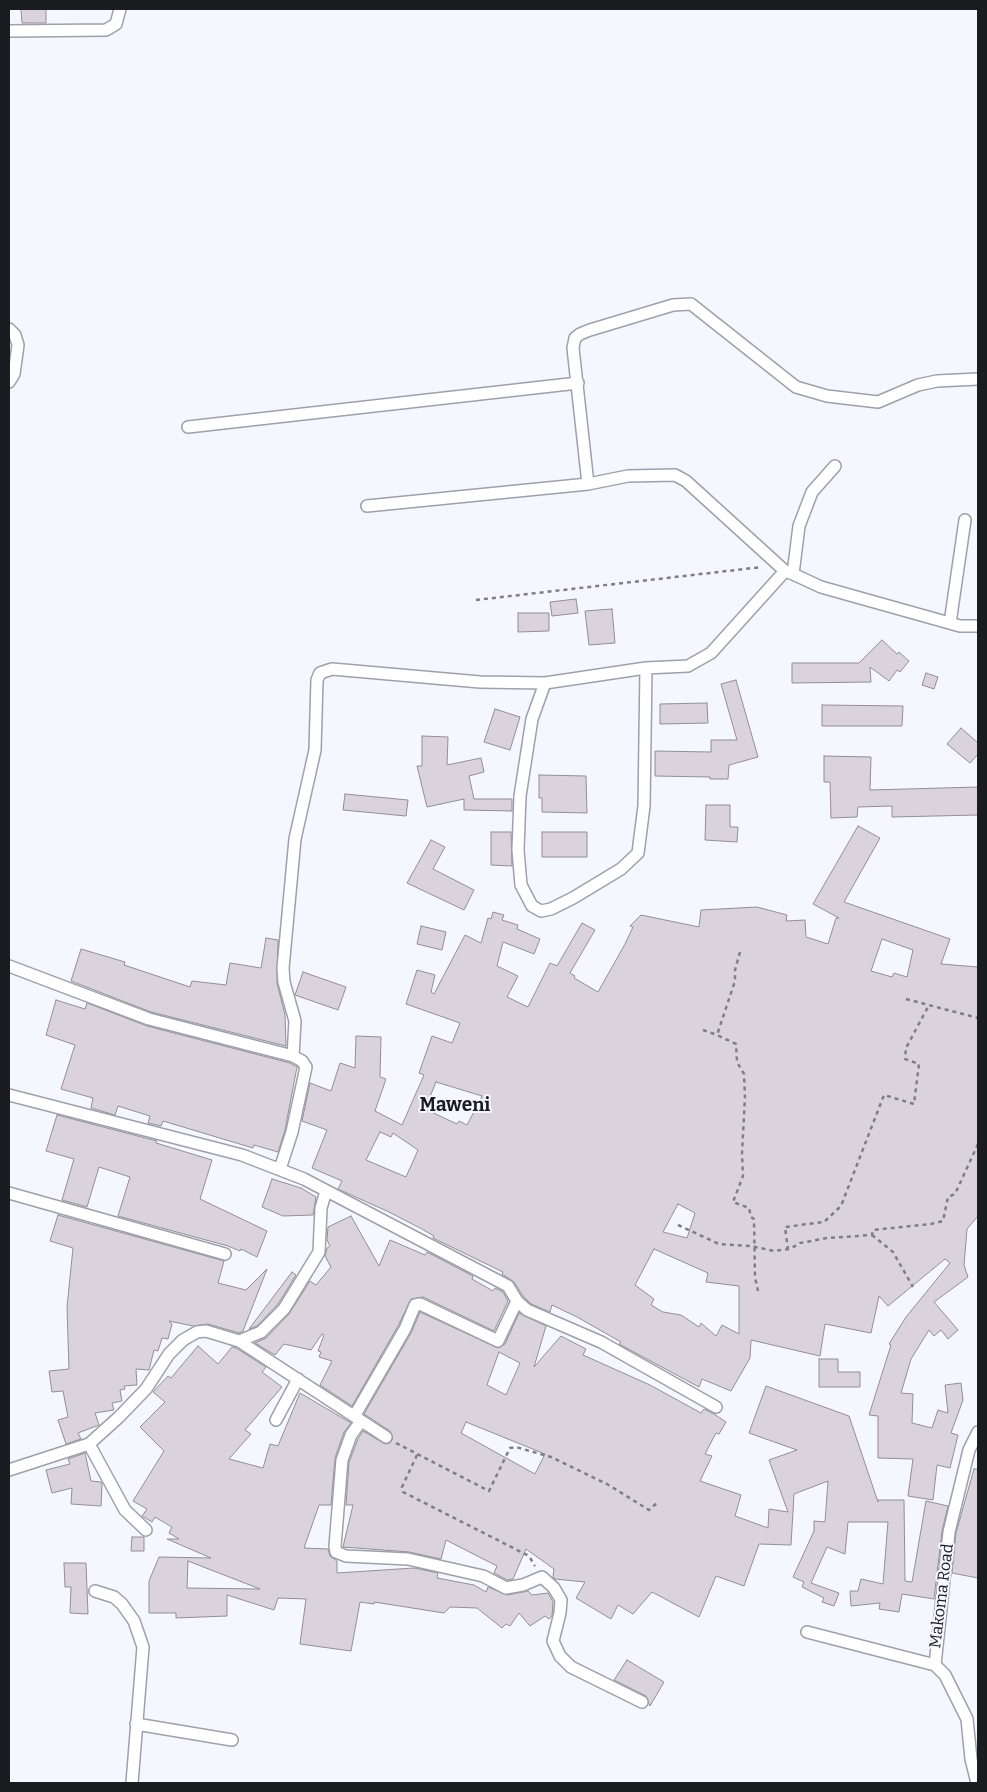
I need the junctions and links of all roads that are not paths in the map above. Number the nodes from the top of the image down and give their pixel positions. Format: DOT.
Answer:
graph roads {
  1 [pos="120,9"];
  2 [pos="9,31"];
  3 [pos="9,329"];
  4 [pos="978,379"];
  5 [pos="9,382"];
  6 [pos="578,383"];
  7 [pos="188,427"];
  8 [pos="835,466"];
  9 [pos="588,484"];
  10 [pos="367,506"];
  11 [pos="965,520"];
  12 [pos="786,570"];
  13 [pos="950,623"];
  14 [pos="978,626"];
  15 [pos="646,668"];
  16 [pos="545,682"];
  17 [pos="9,966"];
  18 [pos="293,1056"];
  19 [pos="9,1095"];
  20 [pos="280,1170"];
  21 [pos="326,1191"];
  22 [pos="9,1193"];
  23 [pos="225,1254"];
  24 [pos="517,1301"];
  25 [pos="239,1341"];
  26 [pos="298,1379"];
  27 [pos="716,1407"];
  28 [pos="358,1418"];
  29 [pos="276,1420"];
  30 [pos="978,1432"];
  31 [pos="386,1437"];
  32 [pos="89,1444"];
  33 [pos="9,1470"];
  34 [pos="146,1530"];
  35 [pos="95,1591"];
  36 [pos="807,1632"];
  37 [pos="935,1665"];
  38 [pos="642,1702"];
  39 [pos="136,1724"];
  40 [pos="232,1740"];
  41 [pos="132,1783"];
  42 [pos="977,1783"];
  1 -- 2 [label="street"];
  3 -- 5 [label="street"];
  4 -- 6 [label="street"];
  6 -- 7 [label="street"];
  6 -- 9 [label="street"];
  8 -- 12 [label="street"];
  9 -- 10 [label="street"];
  9 -- 12 [label="street"];
  11 -- 13 [label="street"];
  12 -- 13 [label="street"];
  12 -- 15 [label="street"];
  13 -- 14 [label="street"];
  15 -- 16 [label="street"];
  15 -- 16 [label="street"];
  16 -- 18 [label="street"];
  17 -- 18 [label="street"];
  18 -- 20 [label="street"];
  19 -- 20 [label="street"];
  20 -- 21 [label="street"];
  21 -- 24 [label="street"];
  21 -- 25 [label="street"];
  22 -- 23 [label="street"];
  24 -- 27 [label="street"];
  24 -- 28 [label="street"];
  25 -- 26 [label="street"];
  25 -- 32 [label="street"];
  26 -- 28 [label="street"];
  26 -- 29 [label="street"];
  28 -- 31 [label="street"];
  28 -- 38 [label="street"];
  30 -- 37 [label="street, Makoma Road"];
  32 -- 33 [label="street"];
  32 -- 34 [label="street"];
  35 -- 39 [label="street"];
  36 -- 37 [label="street"];
  37 -- 42 [label="street, Makoma Road"];
  39 -- 40 [label="street"];
  39 -- 41 [label="street"];
}
